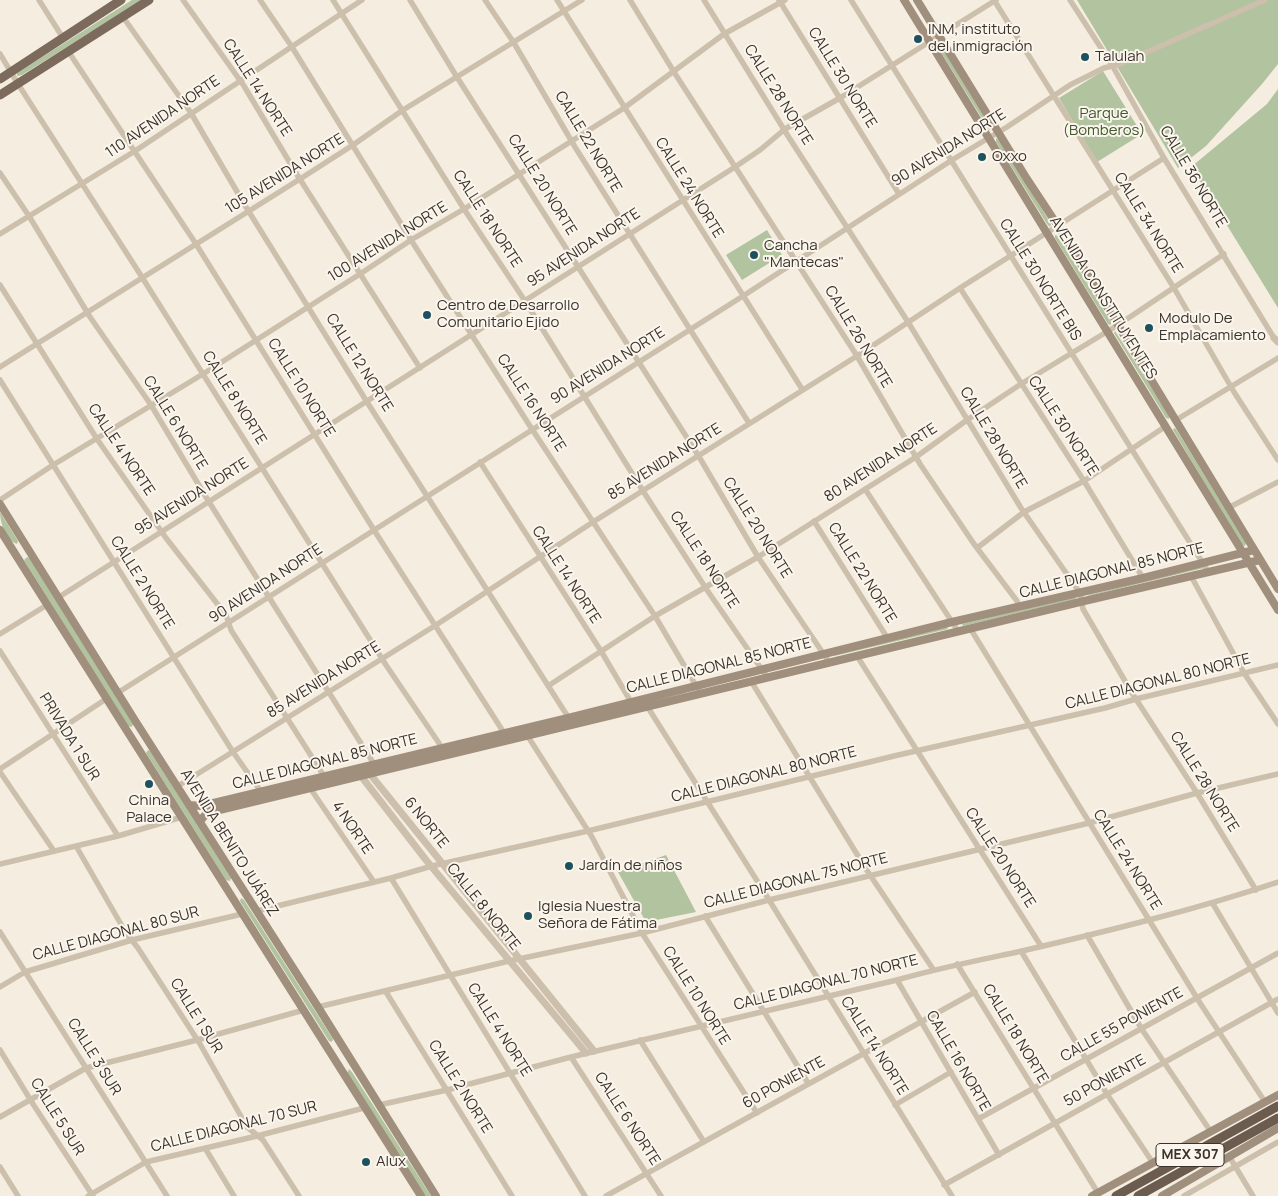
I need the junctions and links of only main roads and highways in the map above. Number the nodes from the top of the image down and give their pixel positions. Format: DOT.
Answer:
graph roads {
  1 [pos="149,0"];
  2 [pos="904,0"];
  3 [pos="917,0"];
  4 [pos="117,1"];
  5 [pos="0,79"];
  6 [pos="0,95"];
  7 [pos="0,502"];
  8 [pos="0,530"];
  9 [pos="22,540"];
  10 [pos="10,545"];
  11 [pos="1254,550"];
  12 [pos="1243,552"];
  13 [pos="32,555"];
  14 [pos="1260,560"];
  15 [pos="20,561"];
  16 [pos="1249,562"];
  17 [pos="1278,589"];
  18 [pos="1080,598"];
  19 [pos="1278,610"];
  20 [pos="571,721"];
  21 [pos="136,722"];
  22 [pos="125,727"];
  23 [pos="154,749"];
  24 [pos="142,754"];
  25 [pos="190,805"];
  26 [pos="200,821"];
  27 [pos="236,877"];
  28 [pos="223,882"];
  29 [pos="249,899"];
  30 [pos="236,904"];
  31 [pos="338,1040"];
  32 [pos="326,1045"];
  33 [pos="356,1068"];
  34 [pos="344,1074"];
  35 [pos="1278,1095"];
  36 [pos="1278,1106"];
  37 [pos="1278,1118"];
  38 [pos="1278,1128"];
  39 [pos="1127,1190"];
  40 [pos="1095,1195"];
  41 [pos="420,1196"];
  42 [pos="436,1196"];
  43 [pos="1109,1196"];
  44 [pos="1116,1196"];
  45 [pos="1138,1196"];
  46 [pos="1162,1196"];
  1 -- 6 [label="main road"];
  2 -- 12 [label="main road, AVENIDA CONSTITUYENTES"];
  3 -- 11 [label="main road, AVENIDA CONSTITUYENTES"];
  4 -- 5 [label="main road"];
  7 -- 9 [label="main road, AVENIDA BENITO JUÁREZ"];
  8 -- 10 [label="main road, AVENIDA BENITO JUÁREZ"];
  9 -- 10 [label="main road"];
  9 -- 13 [label="main road, AVENIDA BENITO JUÁREZ"];
  10 -- 15 [label="main road, AVENIDA BENITO JUÁREZ"];
  11 -- 12 [label="main road, CALLE DIAGONAL 85 NORTE"];
  11 -- 14 [label="main road, AVENIDA CONSTITUYENTES"];
  12 -- 16 [label="main road, AVENIDA CONSTITUYENTES"];
  12 -- 18 [label="main road, CALLE DIAGONAL 85 NORTE"];
  13 -- 15 [label="main road"];
  13 -- 21 [label="main road, AVENIDA BENITO JUÁREZ"];
  14 -- 16 [label="main road, CALLE DIAGONAL 85 NORTE"];
  14 -- 17 [label="main road, AVENIDA CONSTITUYENTES"];
  15 -- 22 [label="main road, AVENIDA BENITO JUÁREZ"];
  16 -- 18 [label="main road, CALLE DIAGONAL 85 NORTE"];
  16 -- 19 [label="main road, AVENIDA CONSTITUYENTES"];
  18 -- 20 [label="main road, CALLE DIAGONAL 85 NORTE"];
  18 -- 20 [label="main road, CALLE DIAGONAL 85 NORTE"];
  20 -- 25 [label="main road, CALLE DIAGONAL 85 NORTE"];
  20 -- 26 [label="main road, CALLE DIAGONAL 85 NORTE"];
  21 -- 22 [label="main road"];
  21 -- 23 [label="main road, AVENIDA BENITO JUÁREZ"];
  22 -- 24 [label="main road, AVENIDA BENITO JUÁREZ"];
  23 -- 24 [label="main road"];
  23 -- 25 [label="main road, AVENIDA BENITO JUÁREZ"];
  24 -- 28 [label="main road, AVENIDA BENITO JUÁREZ"];
  25 -- 26 [label="main road, AVENIDA BENITO JUÁREZ"];
  26 -- 27 [label="main road, AVENIDA BENITO JUÁREZ"];
  27 -- 28 [label="main road"];
  27 -- 29 [label="main road, AVENIDA BENITO JUÁREZ"];
  28 -- 30 [label="main road, AVENIDA BENITO JUÁREZ"];
  29 -- 30 [label="main road"];
  29 -- 31 [label="main road, AVENIDA BENITO JUÁREZ"];
  30 -- 32 [label="main road, AVENIDA BENITO JUÁREZ"];
  31 -- 32 [label="main road"];
  31 -- 33 [label="main road, AVENIDA BENITO JUÁREZ"];
  32 -- 34 [label="main road, AVENIDA BENITO JUÁREZ"];
  33 -- 34 [label="main road"];
  33 -- 42 [label="main road, AVENIDA BENITO JUÁREZ"];
  34 -- 41 [label="main road, AVENIDA BENITO JUÁREZ"];
  35 -- 40 [label="main road"];
  36 -- 39 [label="highway, MEX 307"];
  37 -- 45 [label="highway, MEX 307"];
  38 -- 46 [label="main road"];
  39 -- 43 [label="highway"];
  39 -- 44 [label="highway, MEX 307"];
}
